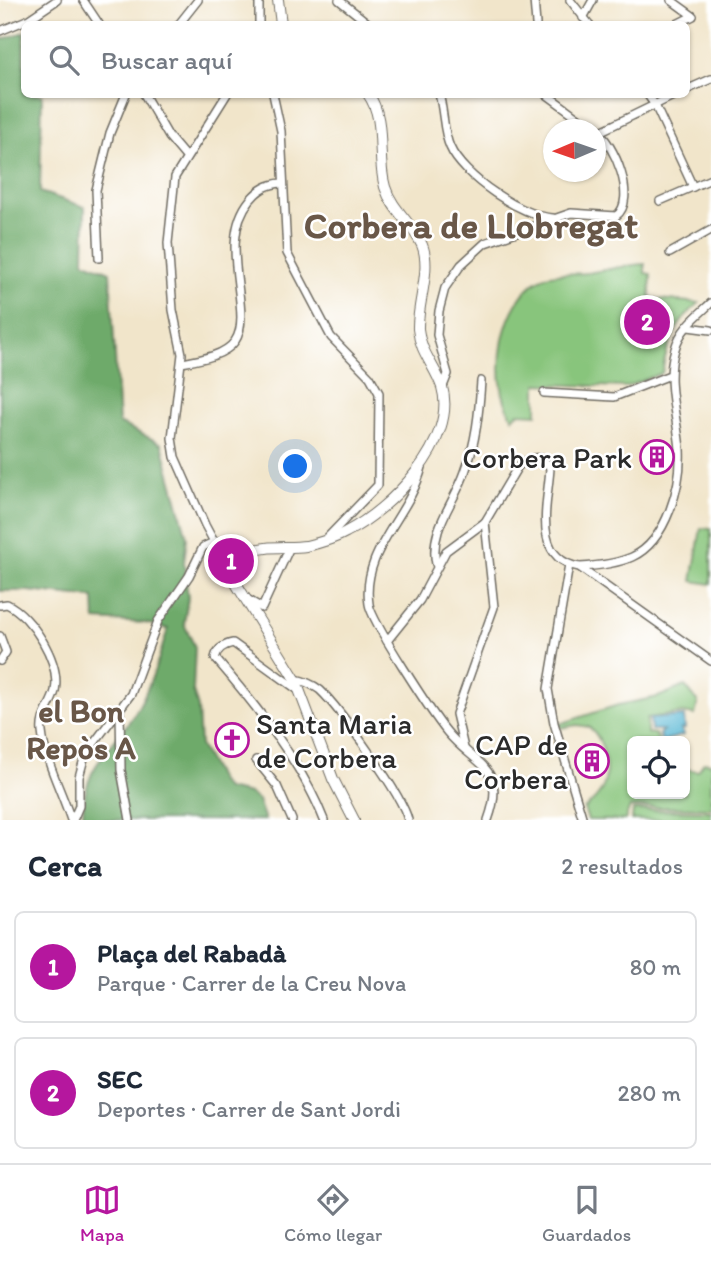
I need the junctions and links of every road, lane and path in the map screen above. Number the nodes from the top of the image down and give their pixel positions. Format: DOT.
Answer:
graph roads {
  1 [pos="57,0"];
  2 [pos="83,0"];
  3 [pos="198,0"];
  4 [pos="259,0"];
  5 [pos="278,0"];
  6 [pos="339,0"];
  7 [pos="534,0"];
  8 [pos="570,0"];
  9 [pos="593,0"];
  10 [pos="671,0"];
  11 [pos="25,21"];
  12 [pos="97,21"];
  13 [pos="180,21"];
  14 [pos="259,21"];
  15 [pos="281,21"];
  16 [pos="365,21"];
  17 [pos="536,21"];
  18 [pos="586,21"];
  19 [pos="683,21"];
  20 [pos="21,23"];
  21 [pos="0,32"];
  22 [pos="711,79"];
  23 [pos="690,89"];
  24 [pos="123,98"];
  25 [pos="146,98"];
  26 [pos="224,98"];
  27 [pos="274,98"];
  28 [pos="370,98"];
  29 [pos="440,98"];
  30 [pos="552,98"];
  31 [pos="650,98"];
  32 [pos="669,98"];
  33 [pos="655,105"];
  34 [pos="581,119"];
  35 [pos="606,126"];
  36 [pos="606,140"];
  37 [pos="185,156"];
  38 [pos="711,179"];
  39 [pos="282,183"];
  40 [pos="692,187"];
  41 [pos="660,201"];
  42 [pos="533,213"];
  43 [pos="554,218"];
  44 [pos="528,230"];
  45 [pos="711,230"];
  46 [pos="670,253"];
  47 [pos="99,258"];
  48 [pos="711,303"];
  49 [pos="687,327"];
  50 [pos="711,330"];
  51 [pos="447,362"];
  52 [pos="182,363"];
  53 [pos="432,368"];
  54 [pos="670,375"];
  55 [pos="481,381"];
  56 [pos="442,388"];
  57 [pos="544,393"];
  58 [pos="424,459"];
  59 [pos="407,481"];
  60 [pos="412,492"];
  61 [pos="485,522"];
  62 [pos="216,541"];
  63 [pos="324,541"];
  64 [pos="290,547"];
  65 [pos="252,550"];
  66 [pos="436,564"];
  67 [pos="569,565"];
  68 [pos="599,566"];
  69 [pos="579,567"];
  70 [pos="596,580"];
  71 [pos="237,586"];
  72 [pos="243,597"];
  73 [pos="0,605"];
  74 [pos="0,636"];
  75 [pos="387,641"];
  76 [pos="0,661"];
  77 [pos="711,662"];
  78 [pos="295,679"];
  79 [pos="298,690"];
  80 [pos="120,709"];
  81 [pos="465,749"];
  82 [pos="256,760"];
  83 [pos="72,820"];
  84 [pos="130,820"];
  85 [pos="292,820"];
  86 [pos="324,820"];
  87 [pos="354,820"];
  88 [pos="408,820"];
  89 [pos="488,820"];
  90 [pos="583,820"];
  1 -- 11 [label="street"];
  2 -- 12 [label="street"];
  3 -- 13 [label="street"];
  4 -- 14 [label="street"];
  5 -- 15 [label="street"];
  6 -- 16 [label="street"];
  7 -- 17 [label="street"];
  8 -- 18 [label="street"];
  9 -- 18 [label="street"];
  10 -- 19 [label="street"];
  20 -- 21 [label="street"];
  22 -- 23 [label="street"];
  24 -- 47 [label="street"];
  25 -- 37 [label="street"];
  26 -- 37 [label="street"];
  27 -- 39 [label="street"];
  28 -- 53 [label="street"];
  29 -- 42 [label="street"];
  30 -- 34 [label="street"];
  31 -- 33 [label="street"];
  32 -- 33 [label="street"];
  33 -- 35 [label="street"];
  33 -- 40 [label="street"];
  36 -- 43 [label="street"];
  37 -- 52 [label="street"];
  38 -- 40 [label="street"];
  39 -- 52 [label="street"];
  39 -- 63 [label="street"];
  40 -- 41 [label="street"];
  42 -- 43 [label="street"];
  42 -- 44 [label="street"];
  43 -- 44 [label="street"];
  44 -- 51 [label="street"];
  45 -- 46 [label="street"];
  48 -- 49 [label="street"];
  49 -- 50 [label="street"];
  49 -- 54 [label="street"];
  51 -- 53 [label="street"];
  51 -- 56 [label="street"];
  52 -- 62 [label="street"];
  53 -- 56 [label="street"];
  54 -- 57 [label="street"];
  54 -- 68 [label="street"];
  55 -- 66 [label="street"];
  56 -- 58 [label="street"];
  58 -- 59 [label="street"];
  58 -- 60 [label="street"];
  59 -- 60 [label="street"];
  59 -- 63 [label="street"];
  60 -- 75 [label="street"];
  61 -- 66 [label="street"];
  61 -- 67 [label="street"];
  61 -- 81 [label="street"];
  62 -- 65 [label="street"];
  62 -- 71 [label="street"];
  62 -- 80 [label="street"];
  63 -- 64 [label="street"];
  64 -- 65 [label="street"];
  64 -- 72 [label="street"];
  65 -- 71 [label="street"];
  66 -- 75 [label="street"];
  67 -- 69 [label="street"];
  67 -- 90 [label="street"];
  68 -- 69 [label="street"];
  68 -- 70 [label="street"];
  69 -- 70 [label="street"];
  70 -- 77 [label="street"];
  71 -- 72 [label="street"];
  72 -- 78 [label="street"];
  73 -- 83 [label="street"];
  74 -- 76 [label="street"];
  75 -- 81 [label="street"];
  78 -- 79 [label="street"];
  78 -- 88 [label="street"];
  79 -- 86 [label="street"];
  79 -- 87 [label="street"];
  80 -- 83 [label="street"];
  80 -- 84 [label="street"];
  81 -- 89 [label="street"];
  82 -- 85 [label="street"];
}
